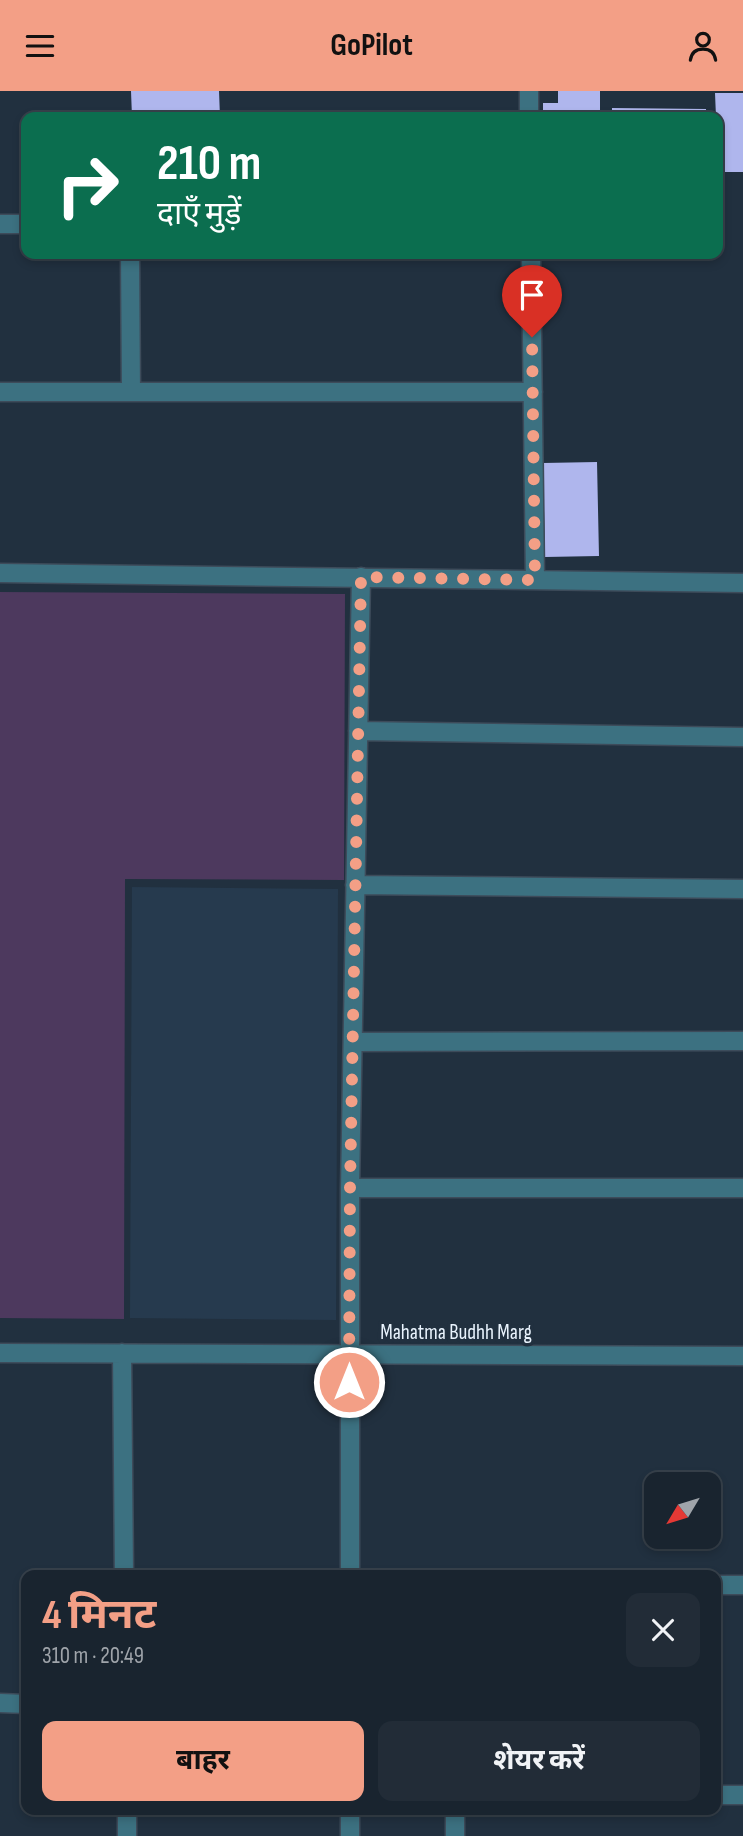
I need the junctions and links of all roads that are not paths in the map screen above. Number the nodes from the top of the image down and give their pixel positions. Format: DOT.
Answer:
graph roads {
  1 [pos="529,91"];
  2 [pos="529,112"];
  3 [pos="0,224"];
  4 [pos="21,224"];
  5 [pos="130,259"];
  6 [pos="531,259"];
  7 [pos="0,392"];
  8 [pos="131,392"];
  9 [pos="533,392"];
  10 [pos="0,573"];
  11 [pos="361,577"];
  12 [pos="535,580"];
  13 [pos="743,583"];
  14 [pos="358,731"];
  15 [pos="743,737"];
  16 [pos="355,885"];
  17 [pos="743,889"];
  18 [pos="743,1041"];
  19 [pos="353,1042"];
  20 [pos="350,1188"];
  21 [pos="743,1188"];
  22 [pos="0,1353"];
  23 [pos="122,1353"];
  24 [pos="349,1354"];
  25 [pos="743,1356"];
  26 [pos="124,1570"];
  27 [pos="350,1570"];
  28 [pos="721,1585"];
  29 [pos="743,1585"];
  30 [pos="0,1703"];
  31 [pos="21,1704"];
  32 [pos="721,1795"];
  33 [pos="743,1795"];
  34 [pos="127,1815"];
  35 [pos="350,1815"];
  36 [pos="455,1815"];
  37 [pos="127,1836"];
  38 [pos="350,1836"];
  39 [pos="454,1836"];
  1 -- 2 [label="street"];
  3 -- 4 [label="street"];
  5 -- 8 [label="street"];
  6 -- 9 [label="street"];
  7 -- 8 [label="street"];
  8 -- 9 [label="street"];
  9 -- 12 [label="street"];
  10 -- 11 [label="street"];
  11 -- 12 [label="street"];
  11 -- 14 [label="street"];
  12 -- 13 [label="street"];
  14 -- 15 [label="street"];
  14 -- 16 [label="street"];
  16 -- 17 [label="street"];
  16 -- 19 [label="street"];
  18 -- 19 [label="street"];
  19 -- 20 [label="street"];
  20 -- 21 [label="street"];
  20 -- 24 [label="street"];
  22 -- 23 [label="street, Mahatma Budhh Marg"];
  23 -- 24 [label="street, Mahatma Budhh Marg"];
  23 -- 26 [label="street"];
  24 -- 25 [label="street, Mahatma Budhh Marg"];
  24 -- 27 [label="street"];
  28 -- 29 [label="street"];
  30 -- 31 [label="street"];
  32 -- 33 [label="street"];
  34 -- 37 [label="street"];
  35 -- 38 [label="street"];
  36 -- 39 [label="street"];
}
